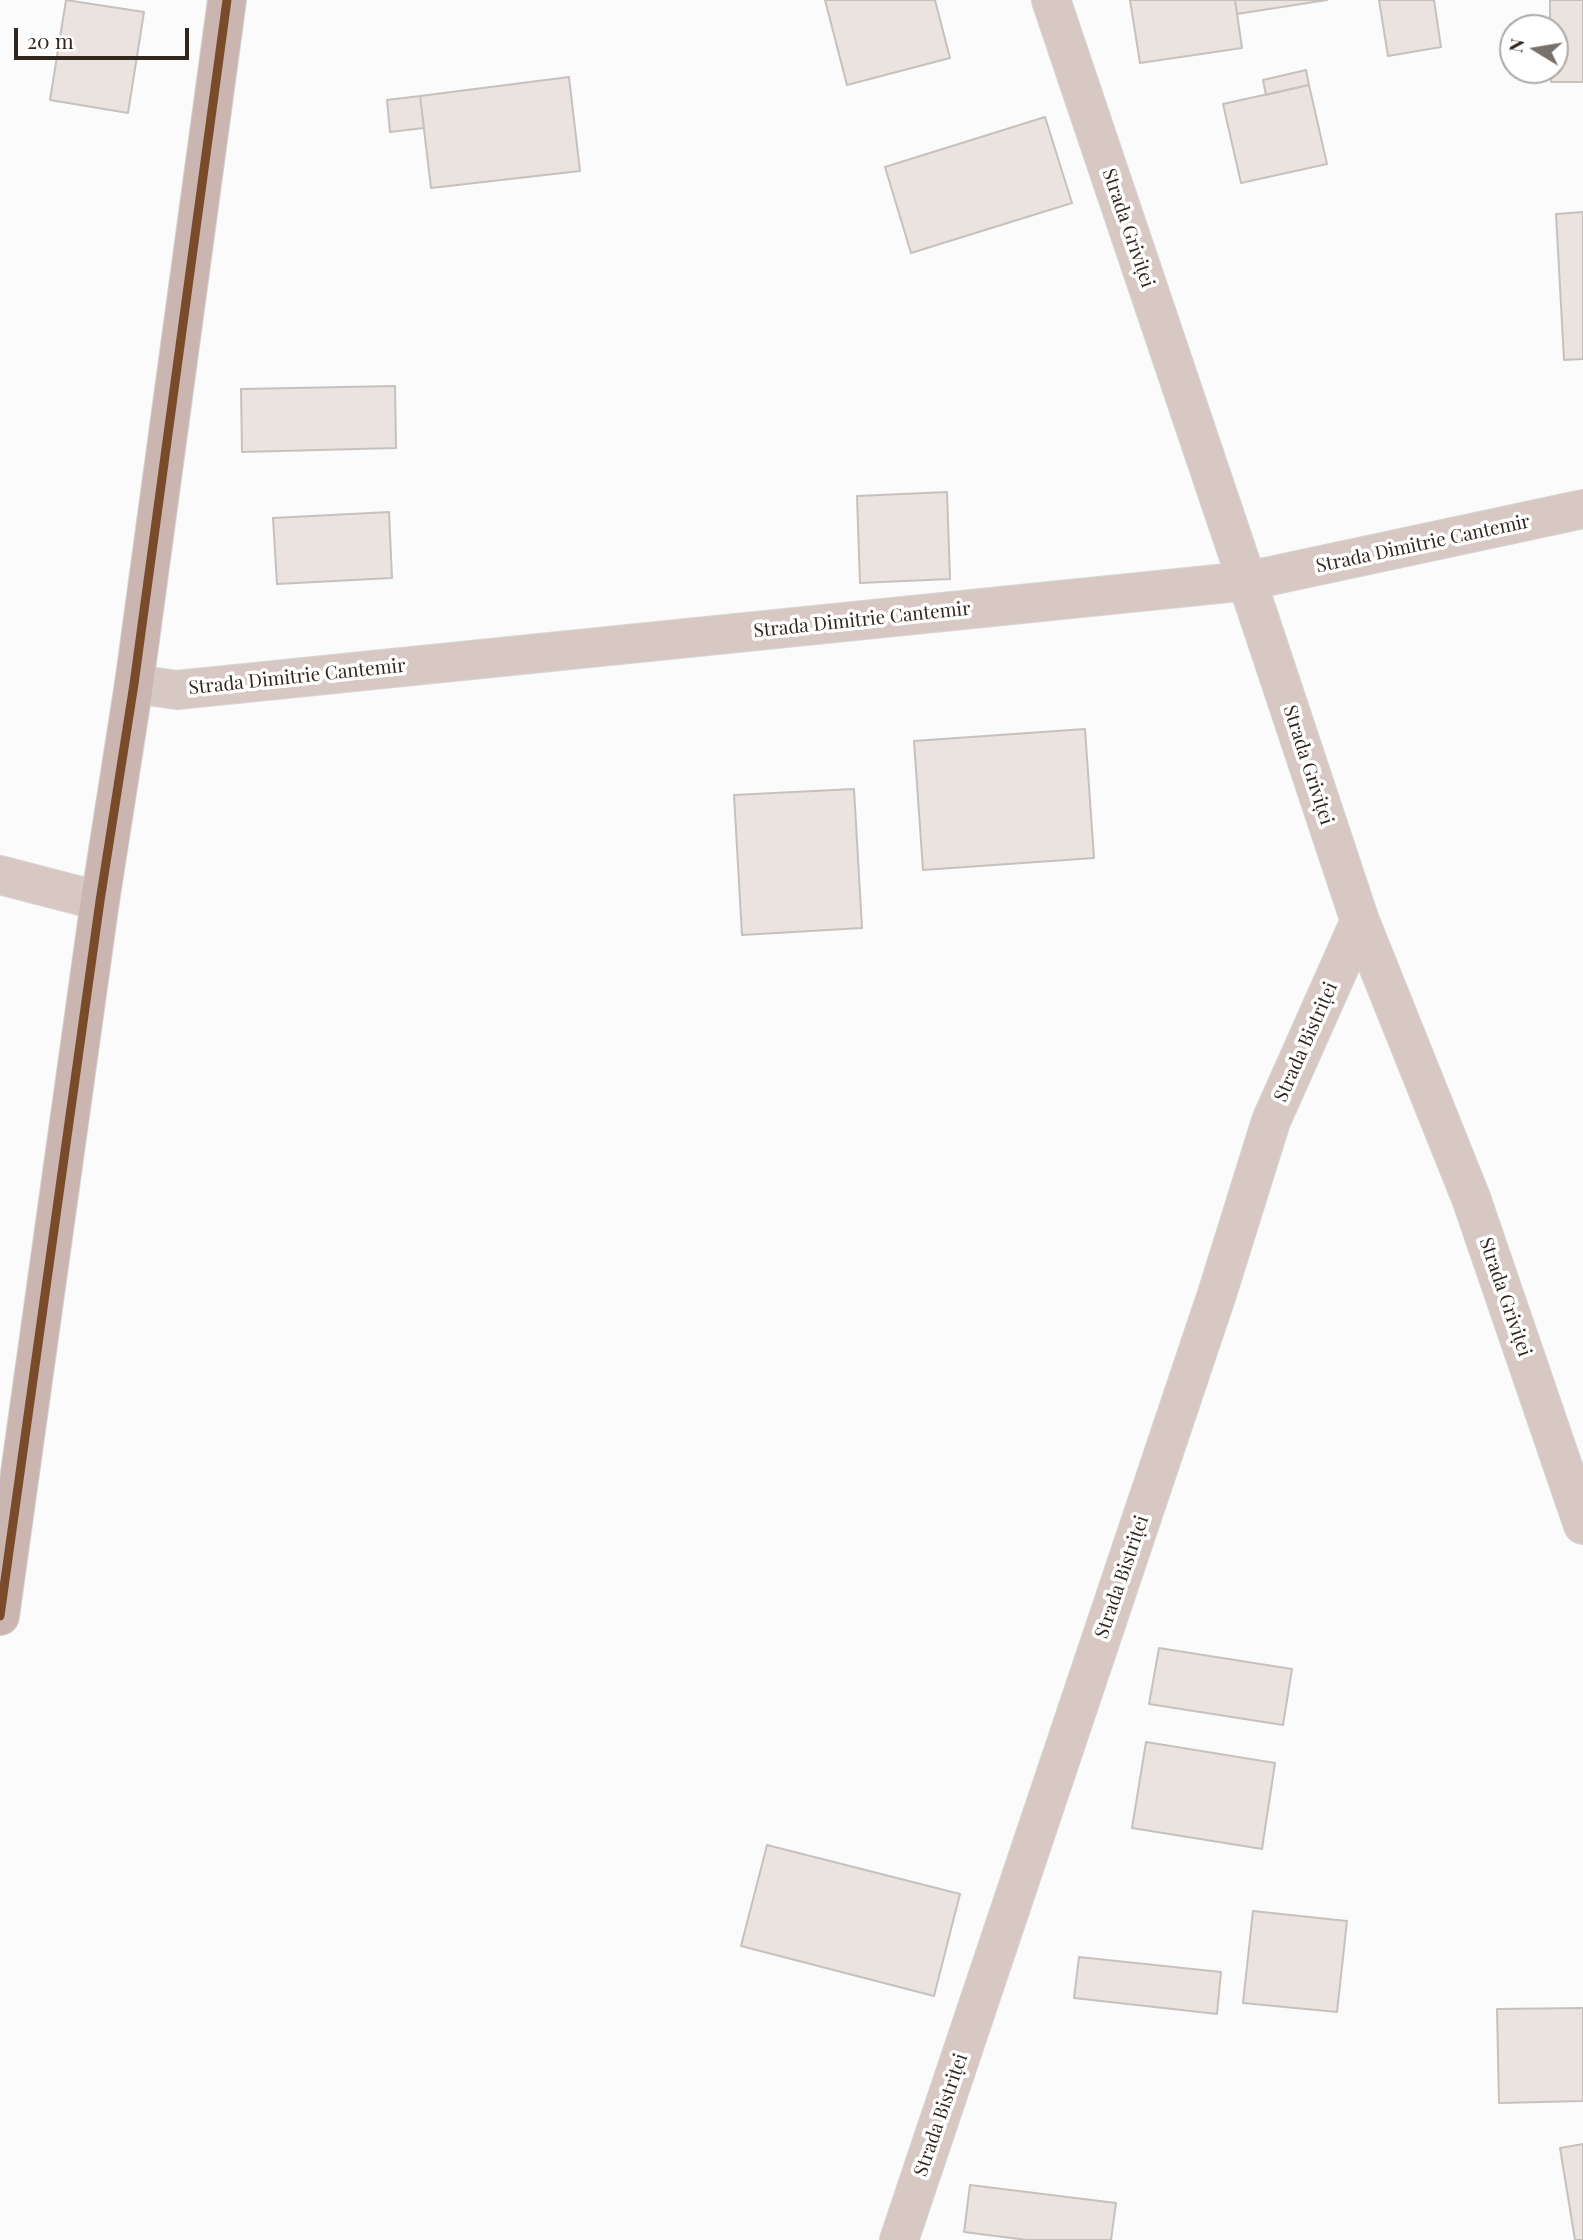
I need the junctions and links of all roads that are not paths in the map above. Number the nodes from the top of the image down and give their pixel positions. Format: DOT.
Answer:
graph roads {
  1 [pos="227,0"];
  2 [pos="1051,0"];
  3 [pos="1583,509"];
  4 [pos="1247,581"];
  5 [pos="134,684"];
  6 [pos="0,875"];
  7 [pos="100,901"];
  8 [pos="1360,921"];
  9 [pos="1583,1525"];
  10 [pos="0,1616"];
  11 [pos="899,2240"];
  1 -- 5 [label="main road"];
  2 -- 4 [label="street, Strada Griviței"];
  3 -- 4 [label="street, Strada Dimitrie Cantemir"];
  4 -- 5 [label="street, Strada Dimitrie Cantemir"];
  4 -- 8 [label="street, Strada Griviței"];
  5 -- 7 [label="main road"];
  6 -- 7 [label="street"];
  7 -- 10 [label="main road"];
  8 -- 9 [label="street, Strada Griviței"];
  8 -- 11 [label="street, Strada Bistriței"];
}
